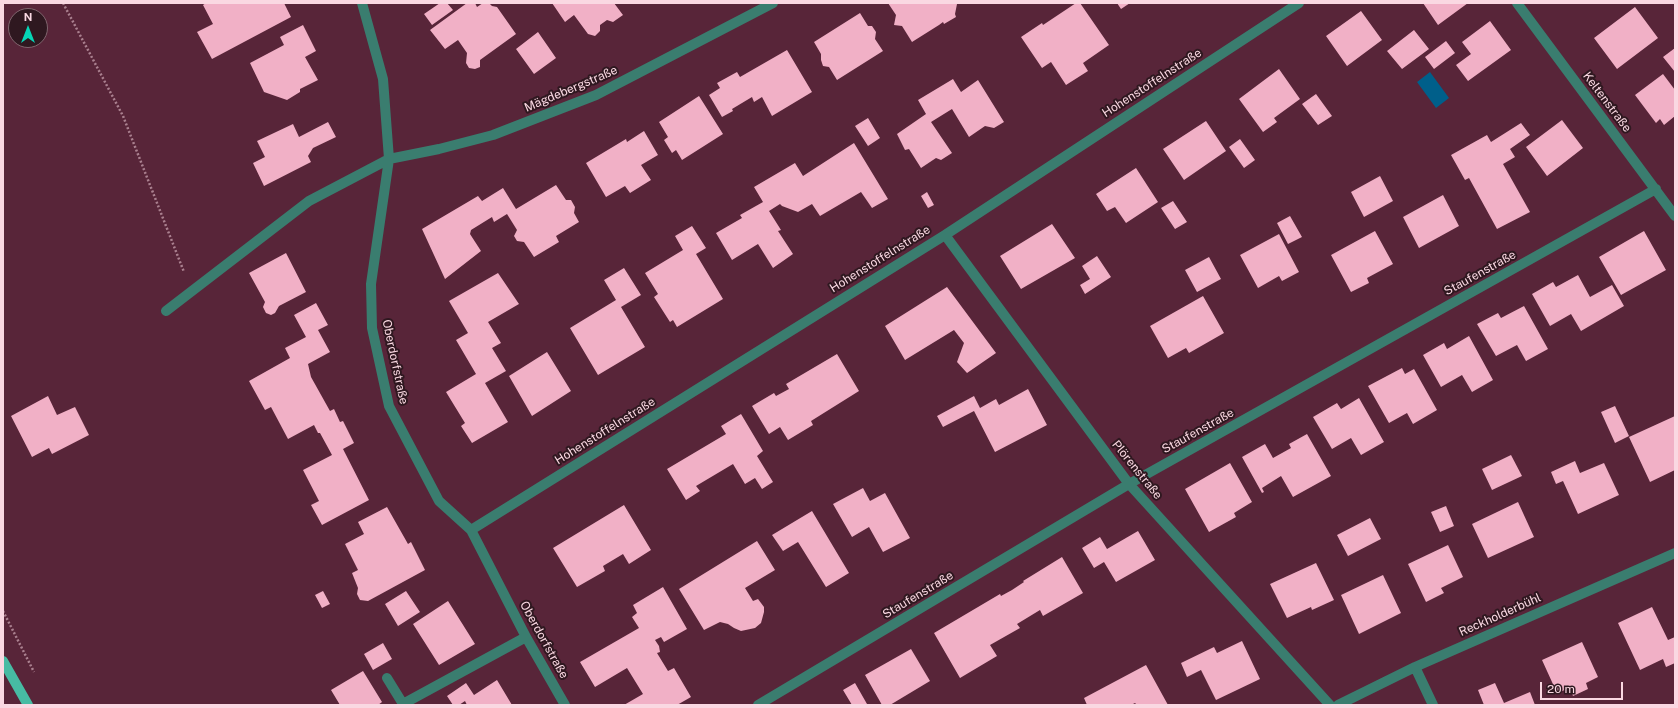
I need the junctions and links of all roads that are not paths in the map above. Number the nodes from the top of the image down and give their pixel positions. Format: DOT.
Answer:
graph roads {
  1 [pos="362,3"];
  2 [pos="773,3"];
  3 [pos="1299,3"];
  4 [pos="1517,3"];
  5 [pos="389,159"];
  6 [pos="1656,189"];
  7 [pos="1675,216"];
  8 [pos="945,235"];
  9 [pos="166,311"];
  10 [pos="1129,484"];
  11 [pos="471,530"];
  12 [pos="1675,553"];
  13 [pos="526,636"];
  14 [pos="3,661"];
  15 [pos="1415,667"];
  16 [pos="387,678"];
  17 [pos="28,705"];
  18 [pos="565,705"];
  19 [pos="758,705"];
  20 [pos="1330,705"];
  21 [pos="1338,705"];
  22 [pos="1433,705"];
  1 -- 5 [label="street, Oberdorfstraße"];
  2 -- 5 [label="street, Mägdebergstraße"];
  3 -- 8 [label="street, Hohenstoffelnstraße"];
  4 -- 6 [label="street, Keltenstraße"];
  5 -- 9 [label="street, Mägdebergstraße"];
  5 -- 11 [label="street, Oberdorfstraße"];
  6 -- 7 [label="street, Keltenstraße"];
  6 -- 10 [label="street, Staufenstraße"];
  8 -- 10 [label="street, Plörenstraße"];
  8 -- 11 [label="street, Hohenstoffelnstraße"];
  10 -- 19 [label="street, Staufenstraße"];
  10 -- 20 [label="street, Plörenstraße"];
  11 -- 13 [label="street, Oberdorfstraße"];
  12 -- 15 [label="street, Reckholderbühl"];
  13 -- 16 [label="street"];
  13 -- 18 [label="street, Oberdorfstraße"];
  14 -- 17 [label="main road"];
  15 -- 21 [label="street, Reckholderbühl"];
  15 -- 22 [label="street"];
}
